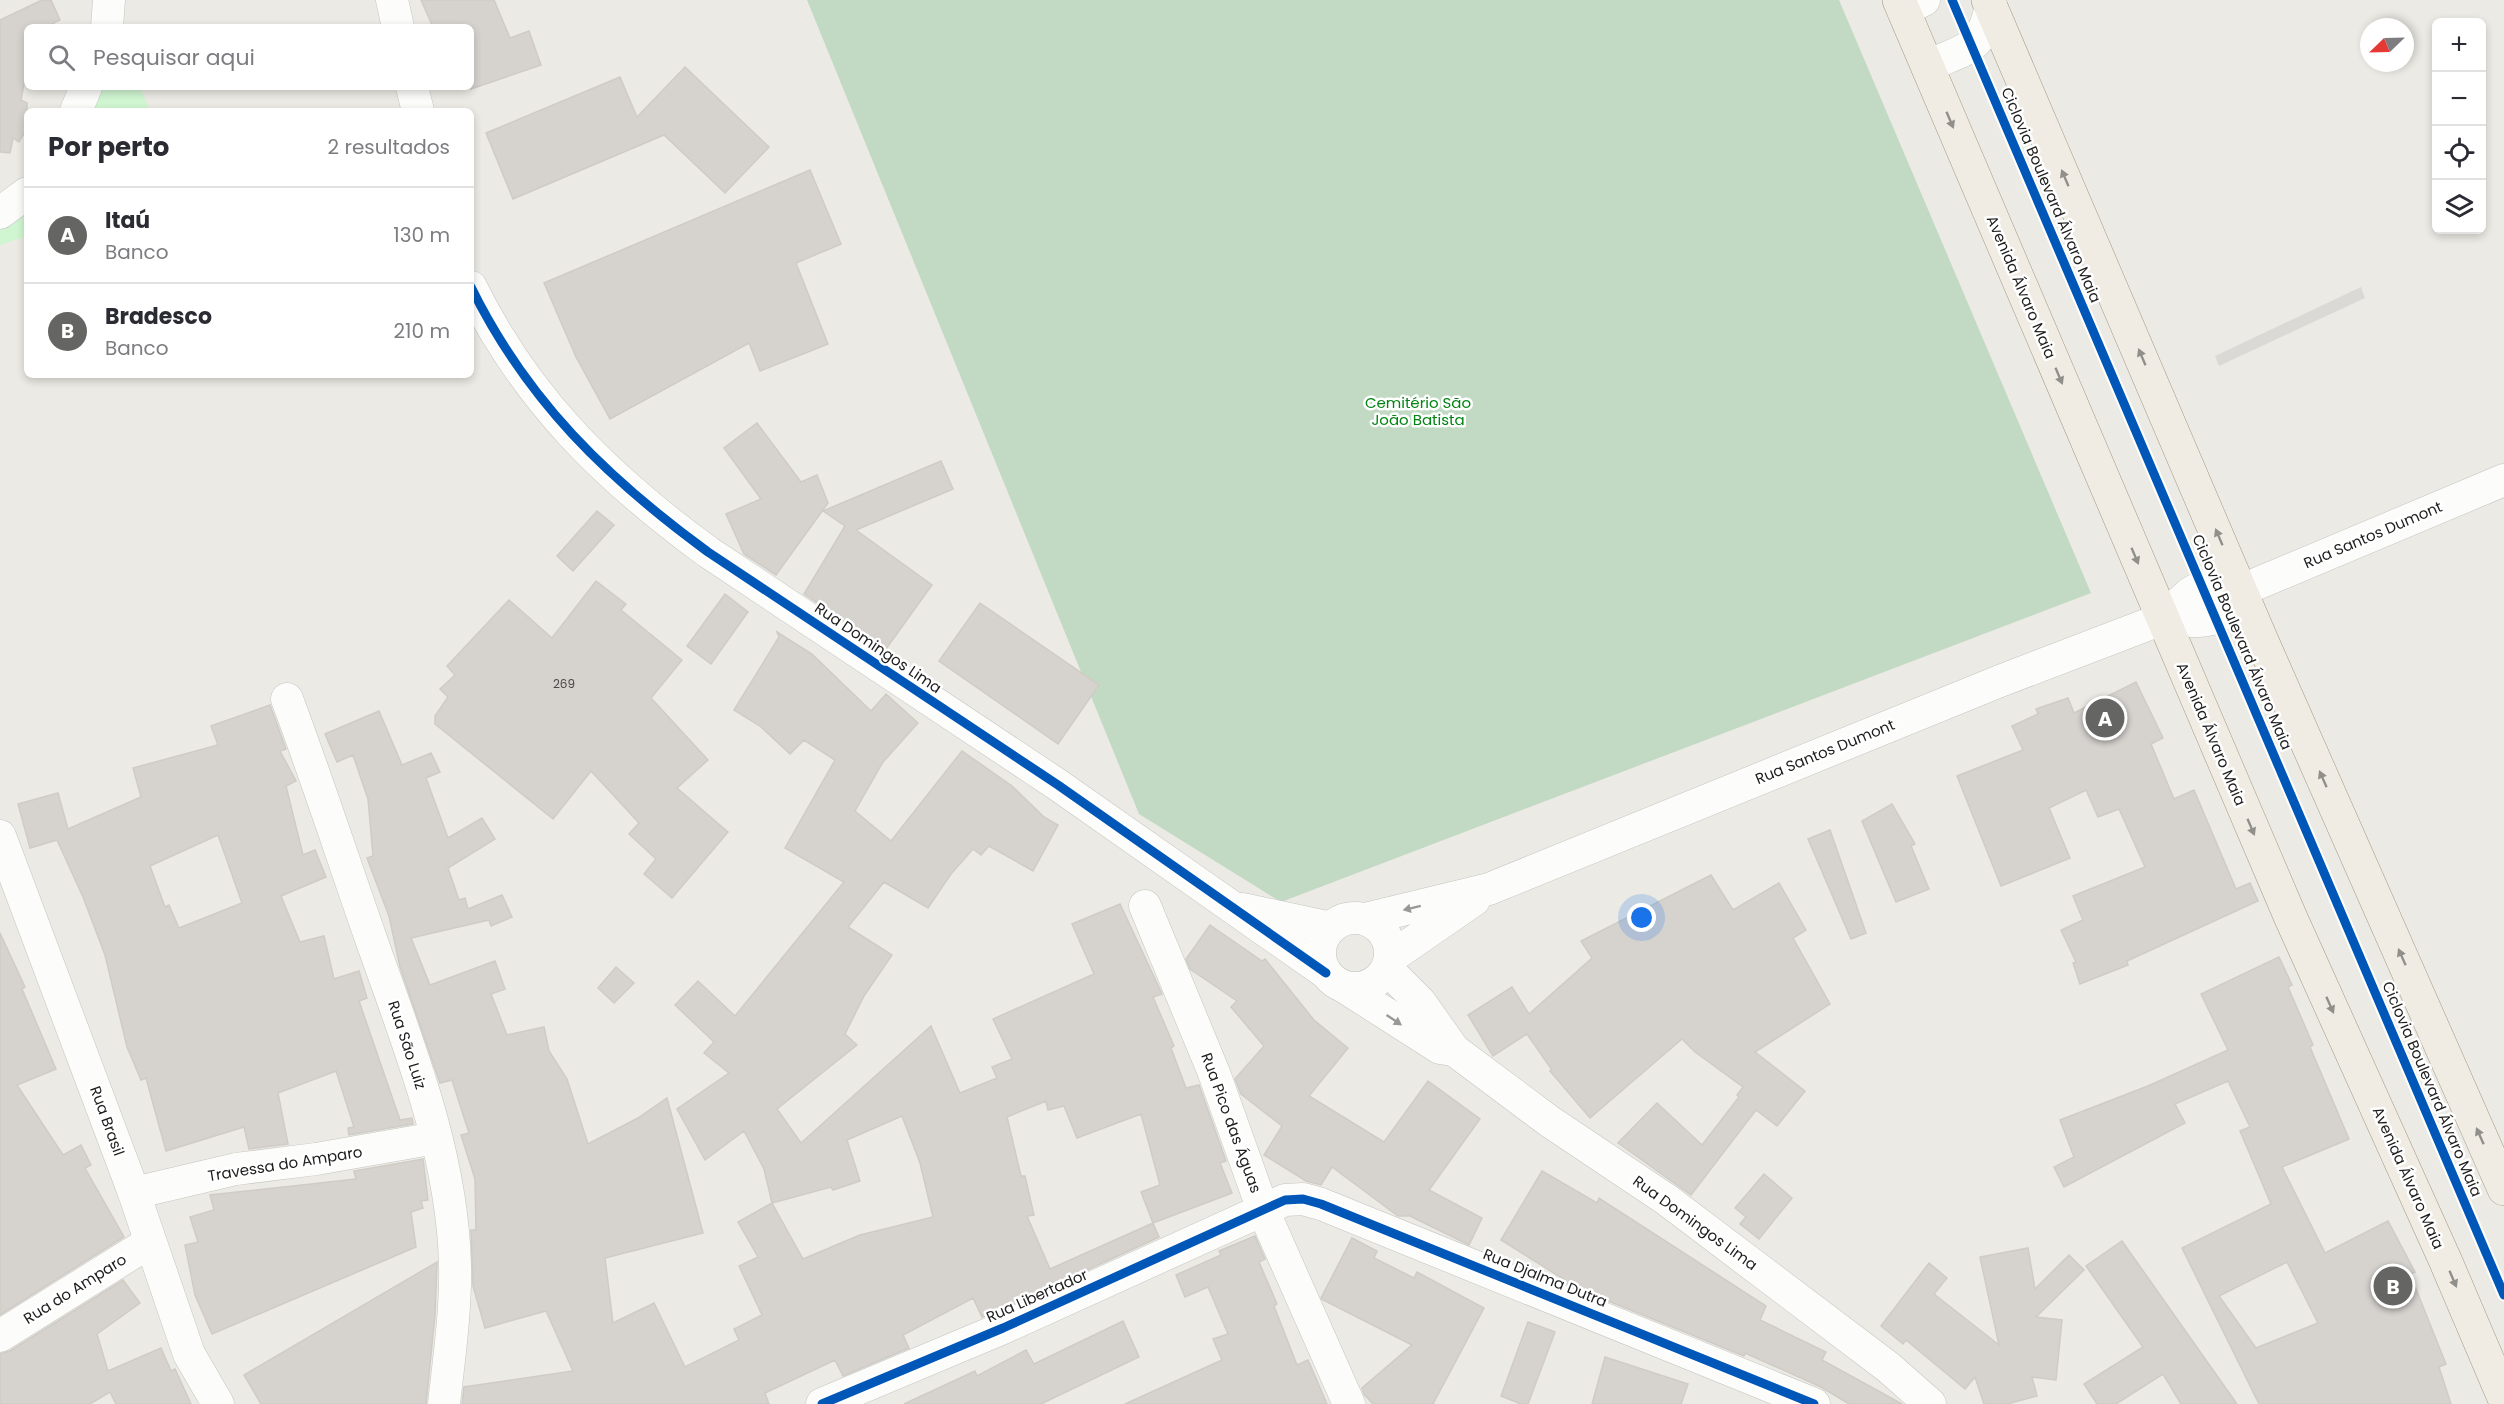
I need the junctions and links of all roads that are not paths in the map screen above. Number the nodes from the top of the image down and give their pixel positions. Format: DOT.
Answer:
graph roads {
  1 [pos="109,0"];
  2 [pos="392,0"];
  3 [pos="1991,1"];
  4 [pos="1909,3"];
  5 [pos="107,24"];
  6 [pos="397,24"];
  7 [pos="1927,66"];
  8 [pos="85,90"];
  9 [pos="413,90"];
  10 [pos="77,108"];
  11 [pos="417,108"];
  12 [pos="24,195"];
  13 [pos="0,213"];
  14 [pos="474,293"];
  15 [pos="2504,480"];
  16 [pos="2242,590"];
  17 [pos="2162,618"];
  18 [pos="287,699"];
  19 [pos="0,836"];
  20 [pos="1489,889"];
  21 [pos="1145,906"];
  22 [pos="1227,906"];
  23 [pos="1365,920"];
  24 [pos="1331,928"];
  25 [pos="1389,963"];
  26 [pos="1336,980"];
  27 [pos="1454,1050"];
  28 [pos="436,1138"];
  29 [pos="2504,1189"];
  30 [pos="134,1193"];
  31 [pos="1263,1210"];
  32 [pos="150,1242"];
  33 [pos="0,1335"];
  34 [pos="2504,1398"];
  35 [pos="218,1404"];
  36 [pos="444,1404"];
  37 [pos="822,1404"];
  38 [pos="1349,1404"];
  39 [pos="1814,1404"];
  40 [pos="1930,1404"];
  1 -- 5 [label="street"];
  2 -- 6 [label="street"];
  3 -- 7 [label="street"];
  16 -- 3 [label="main road, one-way"];
  4 -- 7 [label="main road, Avenida Álvaro Maia"];
  7 -- 17 [label="main road, Avenida Álvaro Maia, one-way"];
  8 -- 10 [label="street"];
  9 -- 11 [label="street"];
  12 -- 13 [label="street"];
  14 -- 22 [label="street, Rua Domingos Lima"];
  15 -- 16 [label="street, Rua Santos Dumont"];
  16 -- 17 [label="street, Rua Santos Dumont"];
  29 -- 16 [label="main road, one-way"];
  17 -- 20 [label="street, Rua Santos Dumont"];
  17 -- 34 [label="main road, Avenida Álvaro Maia, one-way"];
  18 -- 28 [label="street, Rua São Luiz"];
  19 -- 30 [label="street, Rua Brasil"];
  20 -- 23 [label="street, Rua Santos Dumont, one-way"];
  20 -- 25 [label="street, Rua Santos Dumont"];
  21 -- 31 [label="street, Rua Pico das Águas"];
  22 -- 24 [label="street, Rua Domingos Lima"];
  22 -- 26 [label="street, Rua Domingos Lima"];
  23 -- 24 [label="street"];
  23 -- 25 [label="street"];
  24 -- 26 [label="street"];
  25 -- 26 [label="street"];
  25 -- 27 [label="street, Rua Domingos Lima"];
  26 -- 27 [label="street, Rua Domingos Lima, one-way"];
  27 -- 40 [label="street, Rua Domingos Lima"];
  28 -- 30 [label="street, Travessa do Amparo"];
  28 -- 36 [label="street, Rua São Luiz"];
  30 -- 32 [label="street, Rua Brasil"];
  31 -- 37 [label="street, Rua Libertador"];
  31 -- 38 [label="street, Rua Pico das Águas"];
  31 -- 39 [label="street, Rua Djalma Dutra"];
  32 -- 33 [label="street, Rua do Amparo"];
  32 -- 35 [label="street, Rua Brasil"];
}
